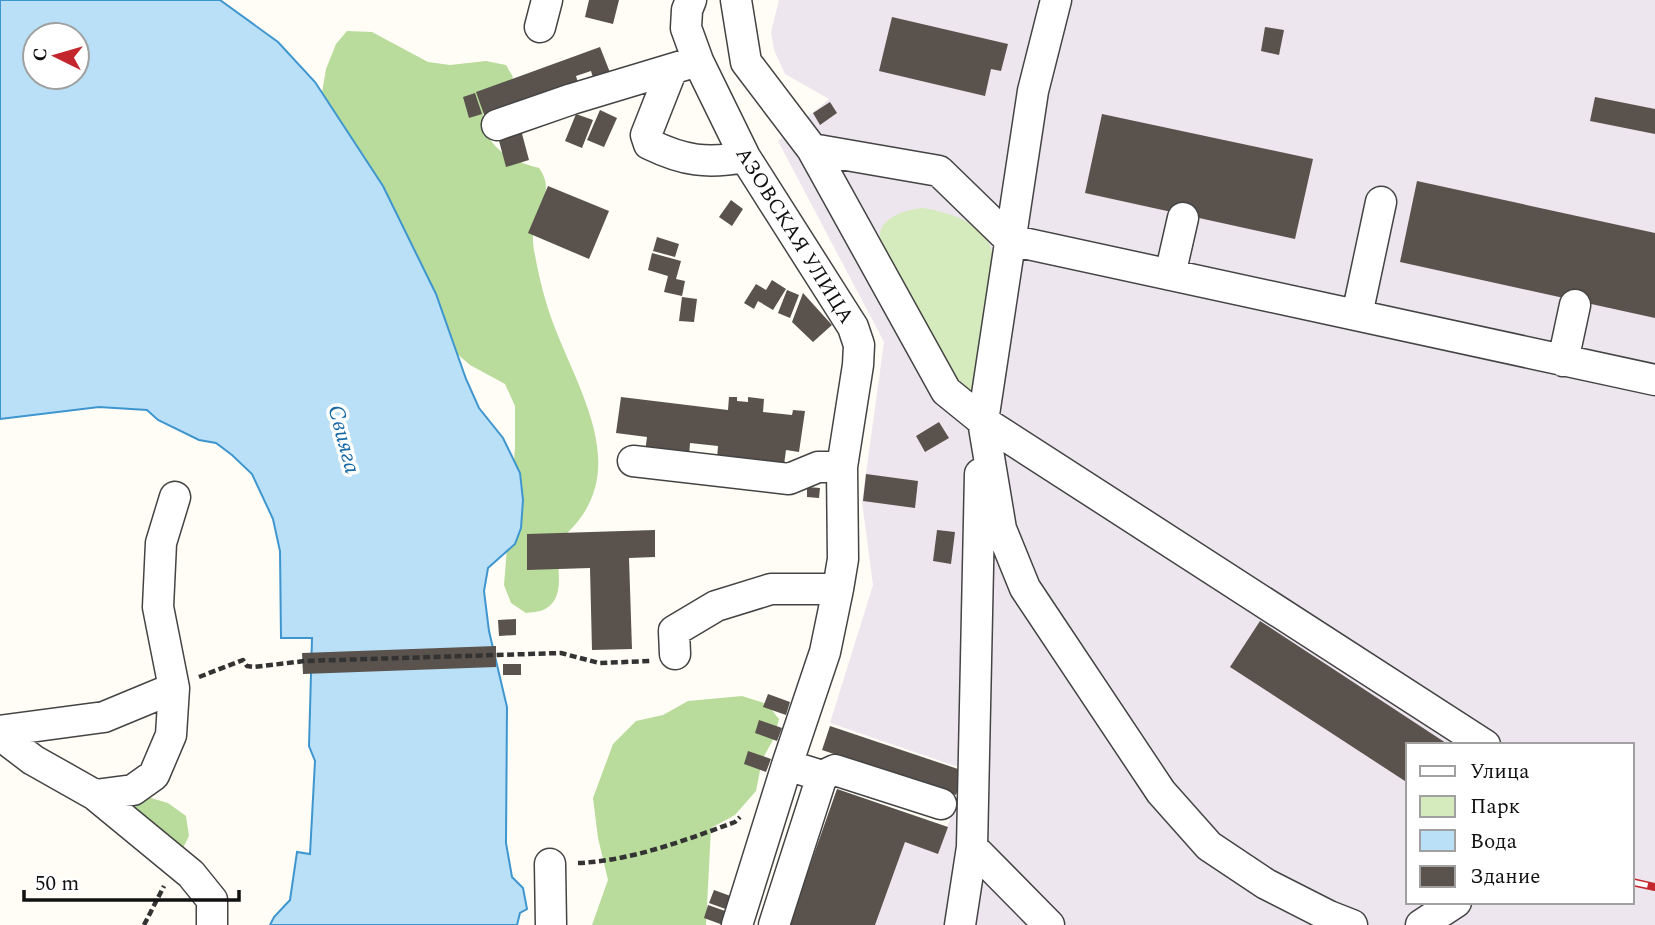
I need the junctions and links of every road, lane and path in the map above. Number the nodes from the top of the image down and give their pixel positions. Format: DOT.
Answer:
graph roads {
  1 [pos="691,0"];
  2 [pos="736,0"];
  3 [pos="1056,0"];
  4 [pos="685,65"];
  5 [pos="497,125"];
  6 [pos="812,149"];
  7 [pos="745,157"];
  8 [pos="1381,202"];
  9 [pos="1183,218"];
  10 [pos="1010,240"];
  11 [pos="1170,275"];
  12 [pos="1575,305"];
  13 [pos="1357,315"];
  14 [pos="1563,360"];
  15 [pos="1655,380"];
  16 [pos="983,421"];
  17 [pos="633,461"];
  18 [pos="842,467"];
  19 [pos="175,497"];
  20 [pos="838,589"];
  21 [pos="675,654"];
  22 [pos="174,688"];
  23 [pos="0,733"];
  24 [pos="1482,743"];
  25 [pos="786,765"];
  26 [pos="822,776"];
  27 [pos="95,795"];
  28 [pos="941,804"];
  29 [pos="744,812"];
  30 [pos="972,847"];
  31 [pos="166,854"];
  32 [pos="550,864"];
  33 [pos="1453,904"];
  34 [pos="144,925"];
  35 [pos="212,925"];
  36 [pos="551,925"];
  37 [pos="737,925"];
  38 [pos="774,925"];
  39 [pos="960,925"];
  40 [pos="1049,925"];
  41 [pos="1352,925"];
  42 [pos="1421,925"];
  1 -- 4 [label="street, АЗОВСКАЯ УЛИЦА"];
  2 -- 6 [label="street"];
  3 -- 10 [label="street"];
  4 -- 5 [label="street"];
  4 -- 7 [label="street, АЗОВСКАЯ УЛИЦА"];
  4 -- 7 [label="street"];
  6 -- 10 [label="street"];
  6 -- 16 [label="street"];
  7 -- 18 [label="street, АЗОВСКАЯ УЛИЦА"];
  8 -- 13 [label="street"];
  9 -- 11 [label="street"];
  10 -- 11 [label="street"];
  10 -- 16 [label="street"];
  11 -- 13 [label="street"];
  12 -- 14 [label="street"];
  13 -- 14 [label="street"];
  14 -- 15 [label="street"];
  16 -- 24 [label="street"];
  16 -- 30 [label="street"];
  16 -- 41 [label="street"];
  17 -- 18 [label="street"];
  18 -- 20 [label="street, АЗОВСКАЯ УЛИЦА"];
  19 -- 22 [label="street"];
  20 -- 21 [label="street"];
  20 -- 25 [label="street, АЗОВСКАЯ УЛИЦА"];
  21 -- 22 [label="path"];
  22 -- 23 [label="street"];
  22 -- 27 [label="street"];
  23 -- 27 [label="street"];
  25 -- 26 [label="street"];
  25 -- 37 [label="street, АЗОВСКАЯ УЛИЦА"];
  26 -- 28 [label="street"];
  26 -- 38 [label="street"];
  27 -- 31 [label="street"];
  29 -- 32 [label="path"];
  30 -- 39 [label="street"];
  30 -- 40 [label="street"];
  31 -- 34 [label="path"];
  31 -- 35 [label="street"];
  32 -- 36 [label="street"];
  33 -- 42 [label="street"];
}
